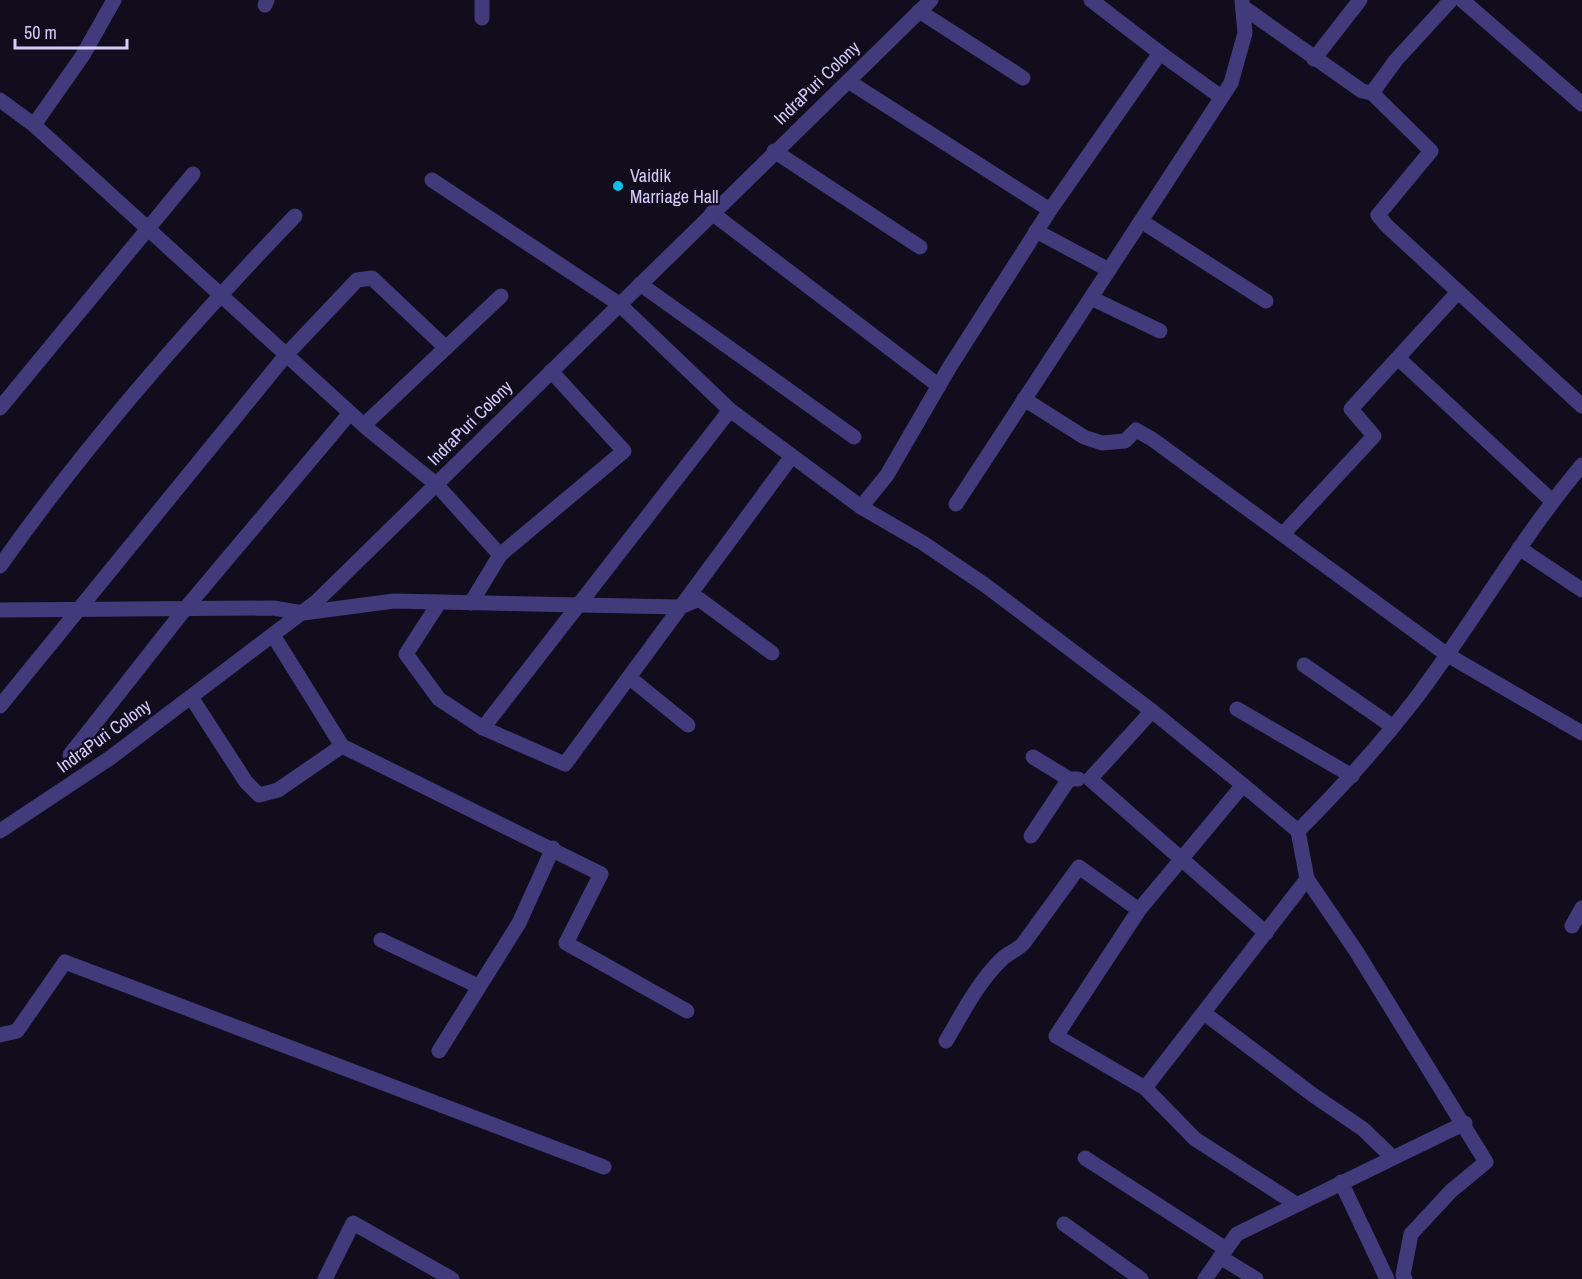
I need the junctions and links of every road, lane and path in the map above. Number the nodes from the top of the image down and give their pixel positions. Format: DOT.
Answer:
graph roads {
  1 [pos="114,0"];
  2 [pos="482,0"];
  3 [pos="931,0"];
  4 [pos="1091,0"];
  5 [pos="1360,0"];
  6 [pos="1451,0"];
  7 [pos="1462,0"];
  8 [pos="1243,4"];
  9 [pos="919,11"];
  10 [pos="482,18"];
  11 [pos="1160,53"];
  12 [pos="1314,59"];
  13 [pos="1023,78"];
  14 [pos="848,81"];
  15 [pos="1372,93"];
  16 [pos="1221,97"];
  17 [pos="0,100"];
  18 [pos="1582,104"];
  19 [pos="34,125"];
  20 [pos="774,152"];
  21 [pos="193,174"];
  22 [pos="432,180"];
  23 [pos="1050,210"];
  24 [pos="712,213"];
  25 [pos="296,216"];
  26 [pos="1141,221"];
  27 [pos="149,230"];
  28 [pos="1036,231"];
  29 [pos="920,246"];
  30 [pos="1109,270"];
  31 [pos="640,284"];
  32 [pos="1458,292"];
  33 [pos="220,294"];
  34 [pos="501,296"];
  35 [pos="1091,298"];
  36 [pos="1266,300"];
  37 [pos="619,304"];
  38 [pos="1160,331"];
  39 [pos="446,348"];
  40 [pos="286,355"];
  41 [pos="1398,358"];
  42 [pos="551,371"];
  43 [pos="939,386"];
  44 [pos="1024,399"];
  45 [pos="1582,406"];
  46 [pos="0,408"];
  47 [pos="730,410"];
  48 [pos="350,413"];
  49 [pos="364,425"];
  50 [pos="854,437"];
  51 [pos="792,456"];
  52 [pos="1582,465"];
  53 [pos="436,484"];
  54 [pos="1552,501"];
  55 [pos="956,504"];
  56 [pos="861,507"];
  57 [pos="1283,534"];
  58 [pos="1519,548"];
  59 [pos="500,555"];
  60 [pos="0,566"];
  61 [pos="1582,590"];
  62 [pos="439,603"];
  63 [pos="471,603"];
  64 [pos="578,604"];
  65 [pos="680,607"];
  66 [pos="185,609"];
  67 [pos="0,610"];
  68 [pos="78,610"];
  69 [pos="303,613"];
  70 [pos="273,635"];
  71 [pos="772,653"];
  72 [pos="1446,654"];
  73 [pos="1304,665"];
  74 [pos="630,678"];
  75 [pos="191,697"];
  76 [pos="0,706"];
  77 [pos="1237,709"];
  78 [pos="1152,711"];
  79 [pos="688,725"];
  80 [pos="1392,726"];
  81 [pos="483,728"];
  82 [pos="1582,733"];
  83 [pos="342,746"];
  84 [pos="70,755"];
  85 [pos="1033,758"];
  86 [pos="1352,776"];
  87 [pos="1069,779"];
  88 [pos="1090,779"];
  89 [pos="1243,785"];
  90 [pos="0,831"];
  91 [pos="1298,831"];
  92 [pos="1031,836"];
  93 [pos="554,848"];
  94 [pos="1182,858"];
  95 [pos="1307,879"];
  96 [pos="1582,908"];
  97 [pos="1139,910"];
  98 [pos="1572,926"];
  99 [pos="1266,933"];
  100 [pos="381,940"];
  101 [pos="478,986"];
  102 [pos="687,1011"];
  103 [pos="1204,1013"];
  104 [pos="0,1035"];
  105 [pos="946,1041"];
  106 [pos="439,1050"];
  107 [pos="1145,1088"];
  108 [pos="1465,1123"];
  109 [pos="1392,1157"];
  110 [pos="1085,1158"];
  111 [pos="604,1167"];
  112 [pos="1341,1182"];
  113 [pos="1296,1204"];
  114 [pos="1064,1224"];
  115 [pos="1223,1253"];
  116 [pos="428,1274"];
  117 [pos="1401,1278"];
  118 [pos="325,1279"];
  119 [pos="452,1279"];
  120 [pos="1141,1279"];
  121 [pos="1205,1279"];
  122 [pos="1256,1279"];
  123 [pos="1387,1279"];
  1 -- 19 [label="street"];
  2 -- 10 [label="street"];
  3 -- 9 [label="street, IndraPuri Colony"];
  4 -- 11 [label="street"];
  5 -- 12 [label="street"];
  6 -- 15 [label="street"];
  7 -- 18 [label="street"];
  8 -- 12 [label="street"];
  8 -- 16 [label="street"];
  9 -- 13 [label="street"];
  9 -- 14 [label="street, IndraPuri Colony"];
  11 -- 16 [label="street"];
  11 -- 23 [label="street"];
  12 -- 15 [label="street"];
  14 -- 20 [label="street, IndraPuri Colony"];
  14 -- 23 [label="street"];
  15 -- 32 [label="street"];
  16 -- 26 [label="street"];
  17 -- 19 [label="street"];
  19 -- 27 [label="street"];
  20 -- 24 [label="street, IndraPuri Colony"];
  20 -- 29 [label="street"];
  21 -- 27 [label="street"];
  22 -- 37 [label="street"];
  23 -- 28 [label="street"];
  24 -- 31 [label="street, IndraPuri Colony"];
  24 -- 43 [label="street"];
  25 -- 33 [label="street"];
  26 -- 30 [label="street"];
  26 -- 36 [label="street"];
  27 -- 33 [label="street"];
  27 -- 46 [label="street"];
  28 -- 30 [label="street"];
  28 -- 43 [label="street"];
  30 -- 35 [label="street"];
  31 -- 37 [label="street, IndraPuri Colony"];
  31 -- 50 [label="street"];
  32 -- 41 [label="street"];
  32 -- 45 [label="street"];
  33 -- 40 [label="street"];
  33 -- 60 [label="street"];
  34 -- 39 [label="street"];
  35 -- 38 [label="street"];
  35 -- 44 [label="street"];
  37 -- 42 [label="street, IndraPuri Colony"];
  37 -- 47 [label="street"];
  39 -- 40 [label="street"];
  39 -- 49 [label="street"];
  40 -- 48 [label="street"];
  40 -- 68 [label="street"];
  41 -- 54 [label="street"];
  41 -- 57 [label="street"];
  42 -- 53 [label="street, IndraPuri Colony"];
  42 -- 59 [label="street"];
  43 -- 56 [label="street"];
  44 -- 55 [label="street"];
  44 -- 57 [label="street"];
  47 -- 51 [label="street"];
  47 -- 64 [label="street"];
  48 -- 49 [label="street"];
  48 -- 66 [label="street"];
  49 -- 53 [label="street"];
  51 -- 56 [label="street"];
  51 -- 65 [label="street"];
  52 -- 54 [label="street"];
  53 -- 59 [label="street"];
  53 -- 69 [label="street, IndraPuri Colony"];
  54 -- 58 [label="street"];
  56 -- 78 [label="street"];
  57 -- 72 [label="street"];
  58 -- 61 [label="street"];
  58 -- 72 [label="street"];
  59 -- 63 [label="street"];
  62 -- 63 [label="street"];
  62 -- 69 [label="street"];
  62 -- 81 [label="street"];
  63 -- 64 [label="street"];
  64 -- 65 [label="street"];
  64 -- 81 [label="street"];
  65 -- 71 [label="street"];
  65 -- 74 [label="street"];
  66 -- 68 [label="street"];
  66 -- 69 [label="street"];
  66 -- 84 [label="street"];
  67 -- 68 [label="street"];
  68 -- 76 [label="street"];
  69 -- 70 [label="street, IndraPuri Colony"];
  70 -- 75 [label="street, IndraPuri Colony"];
  70 -- 83 [label="street"];
  72 -- 80 [label="street"];
  72 -- 82 [label="street"];
  73 -- 80 [label="street"];
  74 -- 79 [label="street"];
  74 -- 81 [label="street"];
  75 -- 83 [label="street"];
  75 -- 90 [label="street, IndraPuri Colony"];
  77 -- 86 [label="street"];
  78 -- 88 [label="street"];
  78 -- 89 [label="street"];
  80 -- 86 [label="street"];
  83 -- 93 [label="street"];
  85 -- 87 [label="street"];
  86 -- 91 [label="street"];
  87 -- 88 [label="street"];
  87 -- 92 [label="street"];
  88 -- 94 [label="street"];
  89 -- 91 [label="street"];
  89 -- 94 [label="street"];
  91 -- 95 [label="street"];
  93 -- 101 [label="street"];
  93 -- 102 [label="street"];
  94 -- 97 [label="street"];
  94 -- 99 [label="street"];
  95 -- 99 [label="street"];
  95 -- 108 [label="street"];
  96 -- 98 [label="street"];
  97 -- 105 [label="street"];
  97 -- 107 [label="street"];
  99 -- 103 [label="street"];
  100 -- 101 [label="street"];
  101 -- 106 [label="street"];
  103 -- 107 [label="street"];
  103 -- 109 [label="street"];
  104 -- 111 [label="street"];
  107 -- 113 [label="street"];
  108 -- 109 [label="street"];
  108 -- 117 [label="street"];
  109 -- 112 [label="street"];
  110 -- 115 [label="street"];
  112 -- 113 [label="street"];
  112 -- 123 [label="street"];
  113 -- 115 [label="street"];
  114 -- 120 [label="street"];
  115 -- 121 [label="street"];
  115 -- 122 [label="street"];
  116 -- 118 [label="street"];
  116 -- 119 [label="street"];
}
